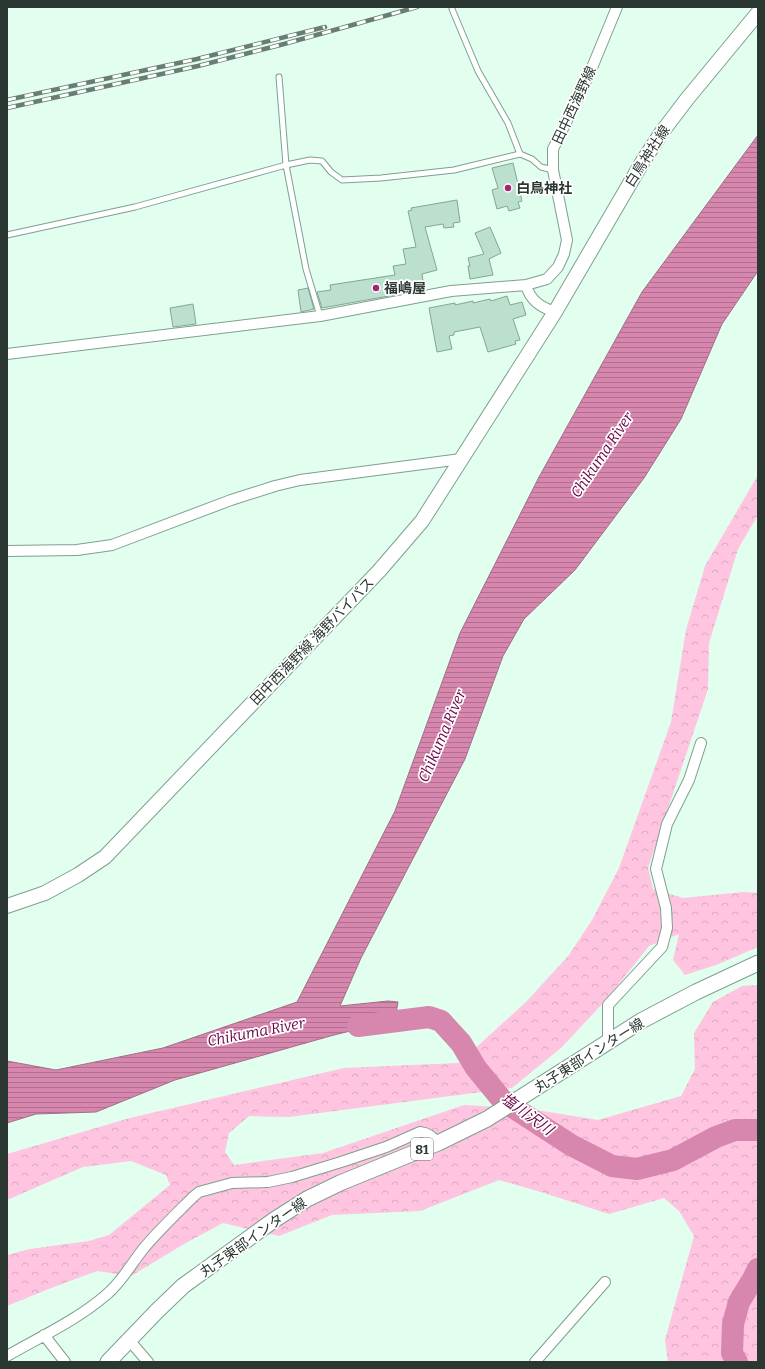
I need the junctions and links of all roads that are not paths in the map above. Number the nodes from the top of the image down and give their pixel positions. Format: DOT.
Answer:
graph roads {
  1 [pos="617,7"];
  2 [pos="452,9"];
  3 [pos="758,13"];
  4 [pos="279,77"];
  5 [pos="520,154"];
  6 [pos="286,165"];
  7 [pos="553,170"];
  8 [pos="7,235"];
  9 [pos="526,285"];
  10 [pos="555,312"];
  11 [pos="320,316"];
  12 [pos="7,354"];
  13 [pos="461,459"];
  14 [pos="7,551"];
  15 [pos="701,743"];
  16 [pos="7,906"];
  17 [pos="758,963"];
  18 [pos="608,1041"];
  19 [pos="438,1143"];
  20 [pos="605,1282"];
  21 [pos="44,1335"];
  22 [pos="128,1340"];
  23 [pos="7,1356"];
  24 [pos="65,1362"];
  25 [pos="108,1362"];
  26 [pos="148,1362"];
  27 [pos="536,1362"];
  1 -- 7 [label="street, 田中西海野線"];
  2 -- 5 [label="lane"];
  3 -- 10 [label="street, 白鳥神社線"];
  4 -- 6 [label="lane"];
  5 -- 6 [label="lane"];
  5 -- 7 [label="lane"];
  6 -- 8 [label="lane"];
  6 -- 11 [label="lane"];
  7 -- 9 [label="street, 田中西海野線"];
  9 -- 10 [label="street"];
  9 -- 11 [label="street, 田中西海野線"];
  10 -- 13 [label="street, 田中西海野線 海野バイパス"];
  11 -- 12 [label="street, 田中西海野線"];
  13 -- 14 [label="street"];
  13 -- 16 [label="street, 田中西海野線 海野バイパス"];
  15 -- 18 [label="street"];
  17 -- 18 [label="main road, 丸子東部インター線 / 81"];
  18 -- 19 [label="main road, 丸子東部インター線 / 81"];
  19 -- 21 [label="street"];
  19 -- 22 [label="main road, 丸子東部インター線 / 81"];
  20 -- 27 [label="street"];
  21 -- 23 [label="street"];
  21 -- 24 [label="street"];
  22 -- 25 [label="main road, 丸子東部インター線 / 81"];
  22 -- 26 [label="street"];
}
